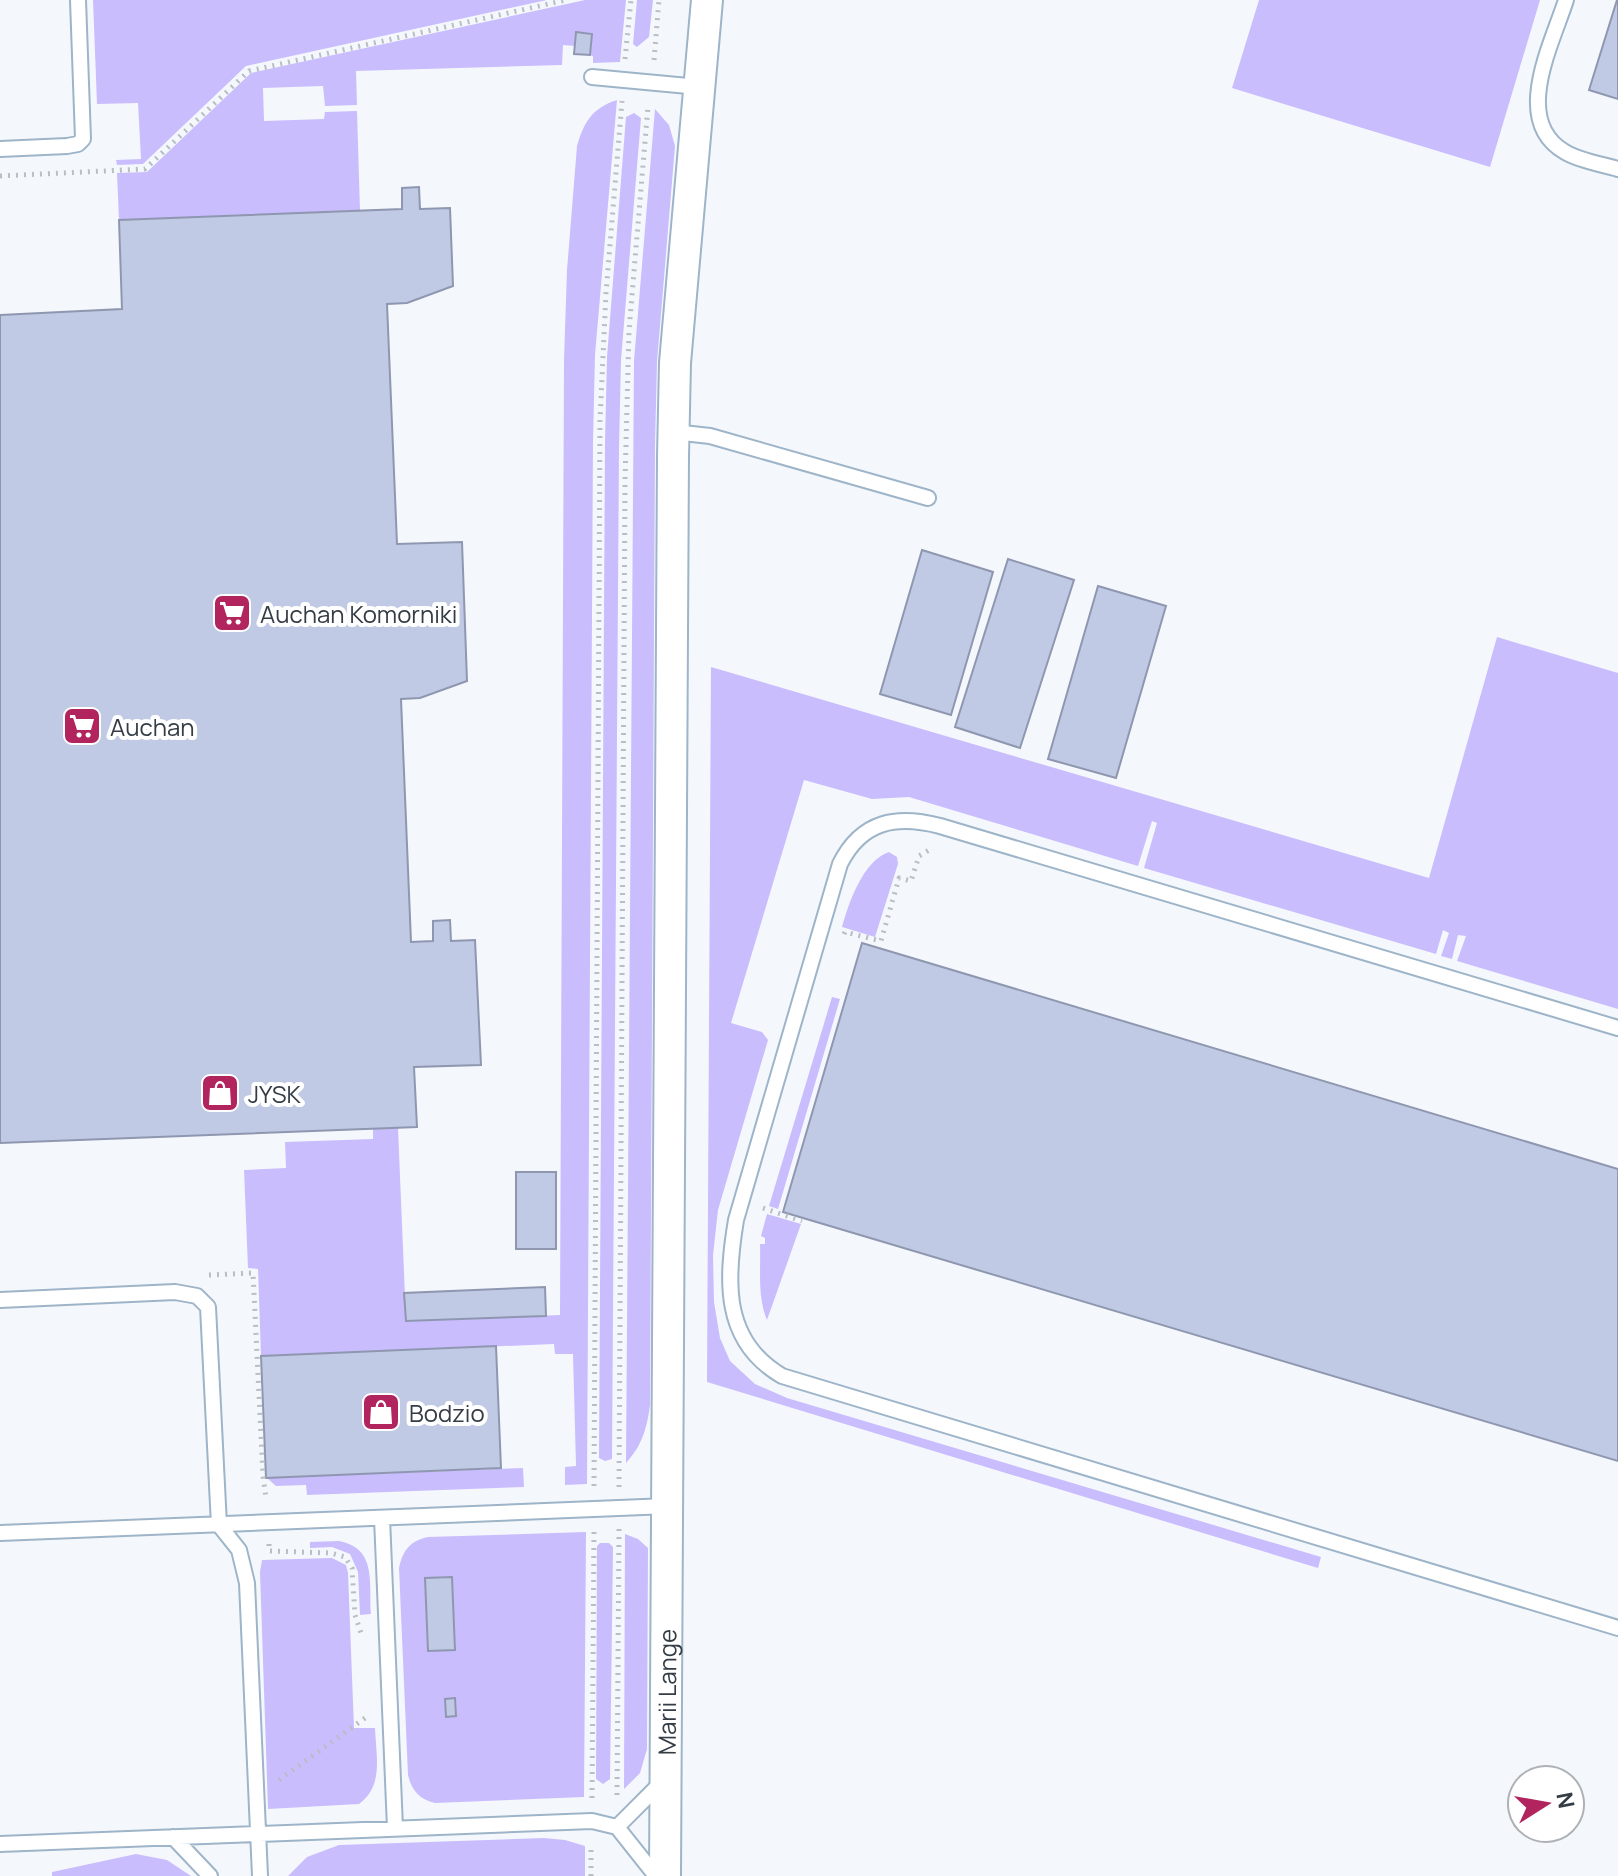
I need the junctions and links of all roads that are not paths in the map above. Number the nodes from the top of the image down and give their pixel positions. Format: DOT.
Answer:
graph roads {
  1 [pos="78,0"];
  2 [pos="707,0"];
  3 [pos="1566,0"];
  4 [pos="592,77"];
  5 [pos="699,87"];
  6 [pos="0,149"];
  7 [pos="1618,169"];
  8 [pos="674,432"];
  9 [pos="928,498"];
  10 [pos="1618,1028"];
  11 [pos="0,1300"];
  12 [pos="668,1506"];
  13 [pos="382,1518"];
  14 [pos="219,1525"];
  15 [pos="0,1533"];
  16 [pos="1618,1628"];
  17 [pos="665,1773"];
  18 [pos="617,1827"];
  19 [pos="395,1828"];
  20 [pos="258,1834"];
  21 [pos="173,1837"];
  22 [pos="0,1844"];
  23 [pos="210,1876"];
  24 [pos="260,1876"];
  25 [pos="656,1876"];
  26 [pos="665,1876"];
  1 -- 6 [label="lane"];
  2 -- 5 [label="street, Marii Lange"];
  3 -- 7 [label="lane"];
  4 -- 5 [label="lane"];
  5 -- 8 [label="street, Marii Lange"];
  8 -- 9 [label="lane"];
  8 -- 12 [label="street, Marii Lange"];
  10 -- 16 [label="lane"];
  11 -- 14 [label="lane"];
  12 -- 13 [label="lane"];
  12 -- 17 [label="street, Marii Lange"];
  13 -- 14 [label="lane"];
  13 -- 19 [label="lane"];
  14 -- 15 [label="lane"];
  14 -- 20 [label="lane"];
  17 -- 18 [label="lane"];
  17 -- 26 [label="street, Marii Lange"];
  18 -- 19 [label="lane"];
  18 -- 25 [label="lane"];
  19 -- 20 [label="lane"];
  20 -- 21 [label="lane"];
  20 -- 24 [label="lane"];
  21 -- 22 [label="lane"];
  21 -- 23 [label="lane"];
}
